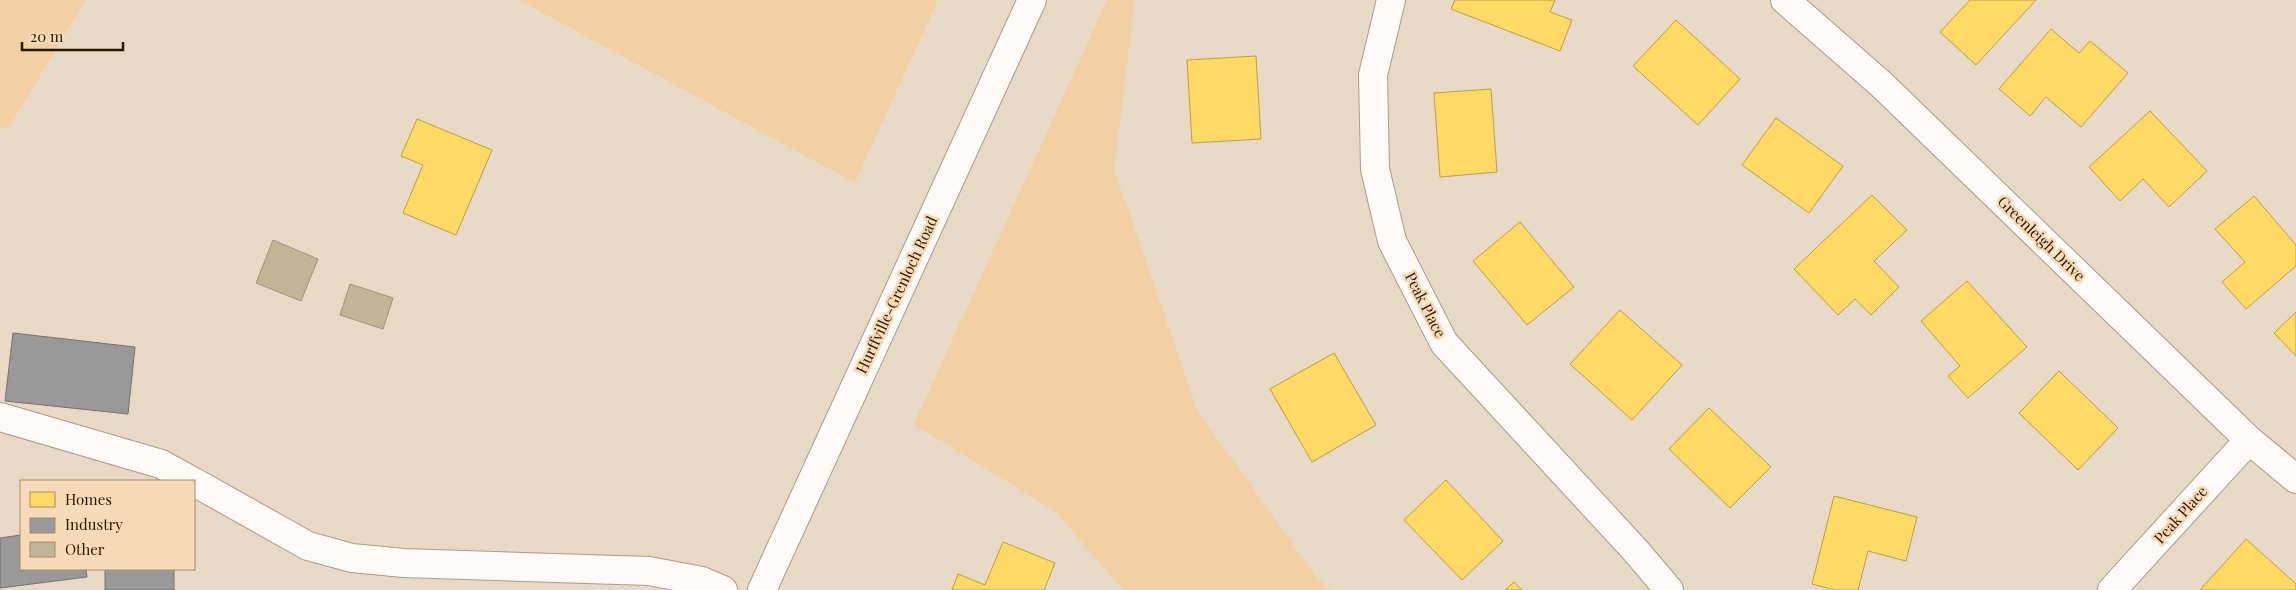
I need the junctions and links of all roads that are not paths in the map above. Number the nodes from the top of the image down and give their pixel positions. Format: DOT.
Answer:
graph roads {
  1 [pos="1032,0"];
  2 [pos="1391,0"];
  3 [pos="1785,0"];
  4 [pos="0,417"];
  5 [pos="2250,440"];
  6 [pos="2296,479"];
  7 [pos="190,480"];
  8 [pos="195,483"];
  9 [pos="723,590"];
  10 [pos="762,590"];
  11 [pos="1669,590"];
  12 [pos="2112,590"];
  1 -- 10 [label="street, Hurffville-Grenloch Road"];
  2 -- 11 [label="street, Peak Place"];
  3 -- 5 [label="street, Greenleigh Drive"];
  4 -- 7 [label="street"];
  5 -- 6 [label="street, Greenleigh Drive"];
  5 -- 12 [label="street, Peak Place"];
  8 -- 9 [label="street"];
}
